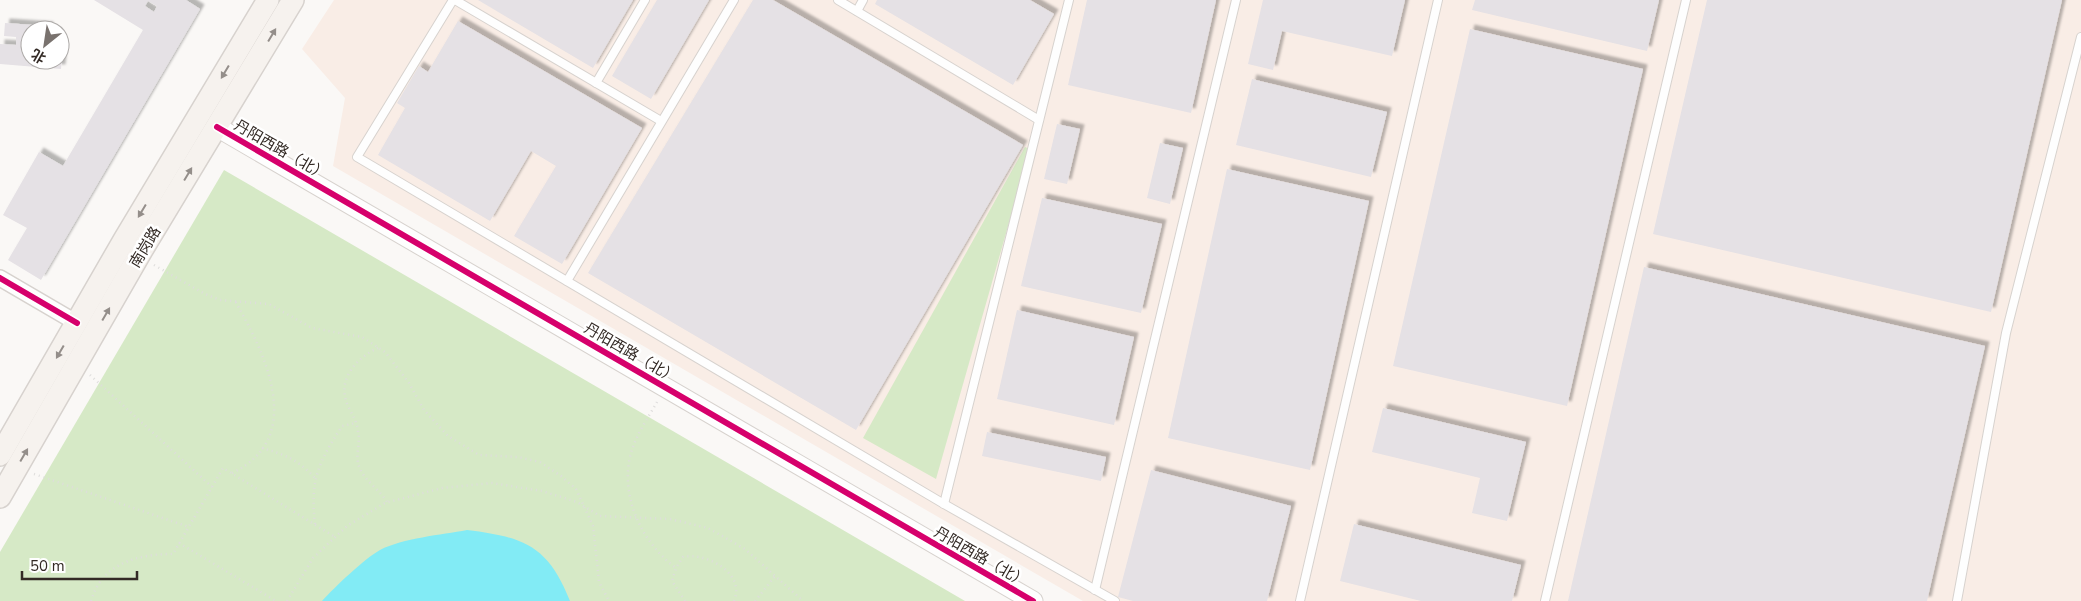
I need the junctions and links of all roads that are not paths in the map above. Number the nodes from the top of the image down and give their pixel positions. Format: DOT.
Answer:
graph roads {
  1 [pos="268,0"];
  2 [pos="293,0"];
  3 [pos="454,0"];
  4 [pos="645,0"];
  5 [pos="734,0"];
  6 [pos="838,0"];
  7 [pos="863,0"];
  8 [pos="1069,0"];
  9 [pos="1236,0"];
  10 [pos="1438,0"];
  11 [pos="1686,0"];
  12 [pos="857,11"];
  13 [pos="2081,37"];
  14 [pos="596,83"];
  15 [pos="1039,120"];
  16 [pos="661,121"];
  17 [pos="216,127"];
  18 [pos="0,278"];
  19 [pos="567,281"];
  20 [pos="76,323"];
  21 [pos="8,461"];
  22 [pos="0,497"];
  23 [pos="944,504"];
  24 [pos="1095,590"];
  25 [pos="1033,601"];
  26 [pos="1115,601"];
  27 [pos="1300,601"];
  28 [pos="1546,601"];
  29 [pos="1957,601"];
  1 -- 20 [label="main road, 南岗路, one-way"];
  17 -- 2 [label="main road, 南岗路, one-way"];
  3 -- 14 [label="lane"];
  3 -- 19 [label="lane"];
  4 -- 14 [label="lane"];
  5 -- 16 [label="lane"];
  6 -- 12 [label="lane"];
  7 -- 12 [label="lane"];
  8 -- 15 [label="lane"];
  9 -- 24 [label="lane"];
  10 -- 27 [label="lane"];
  11 -- 28 [label="lane"];
  12 -- 15 [label="lane"];
  13 -- 29 [label="lane"];
  14 -- 16 [label="lane"];
  15 -- 23 [label="lane"];
  16 -- 19 [label="lane"];
  21 -- 17 [label="main road, 南岗路, one-way"];
  17 -- 25 [label="street, 丹阳西路（北）"];
  18 -- 20 [label="street"];
  19 -- 23 [label="lane"];
  20 -- 21 [label="main road, 南岗路, one-way"];
  21 -- 22 [label="main road, 南岗路"];
  23 -- 24 [label="lane"];
  24 -- 26 [label="lane"];
}
